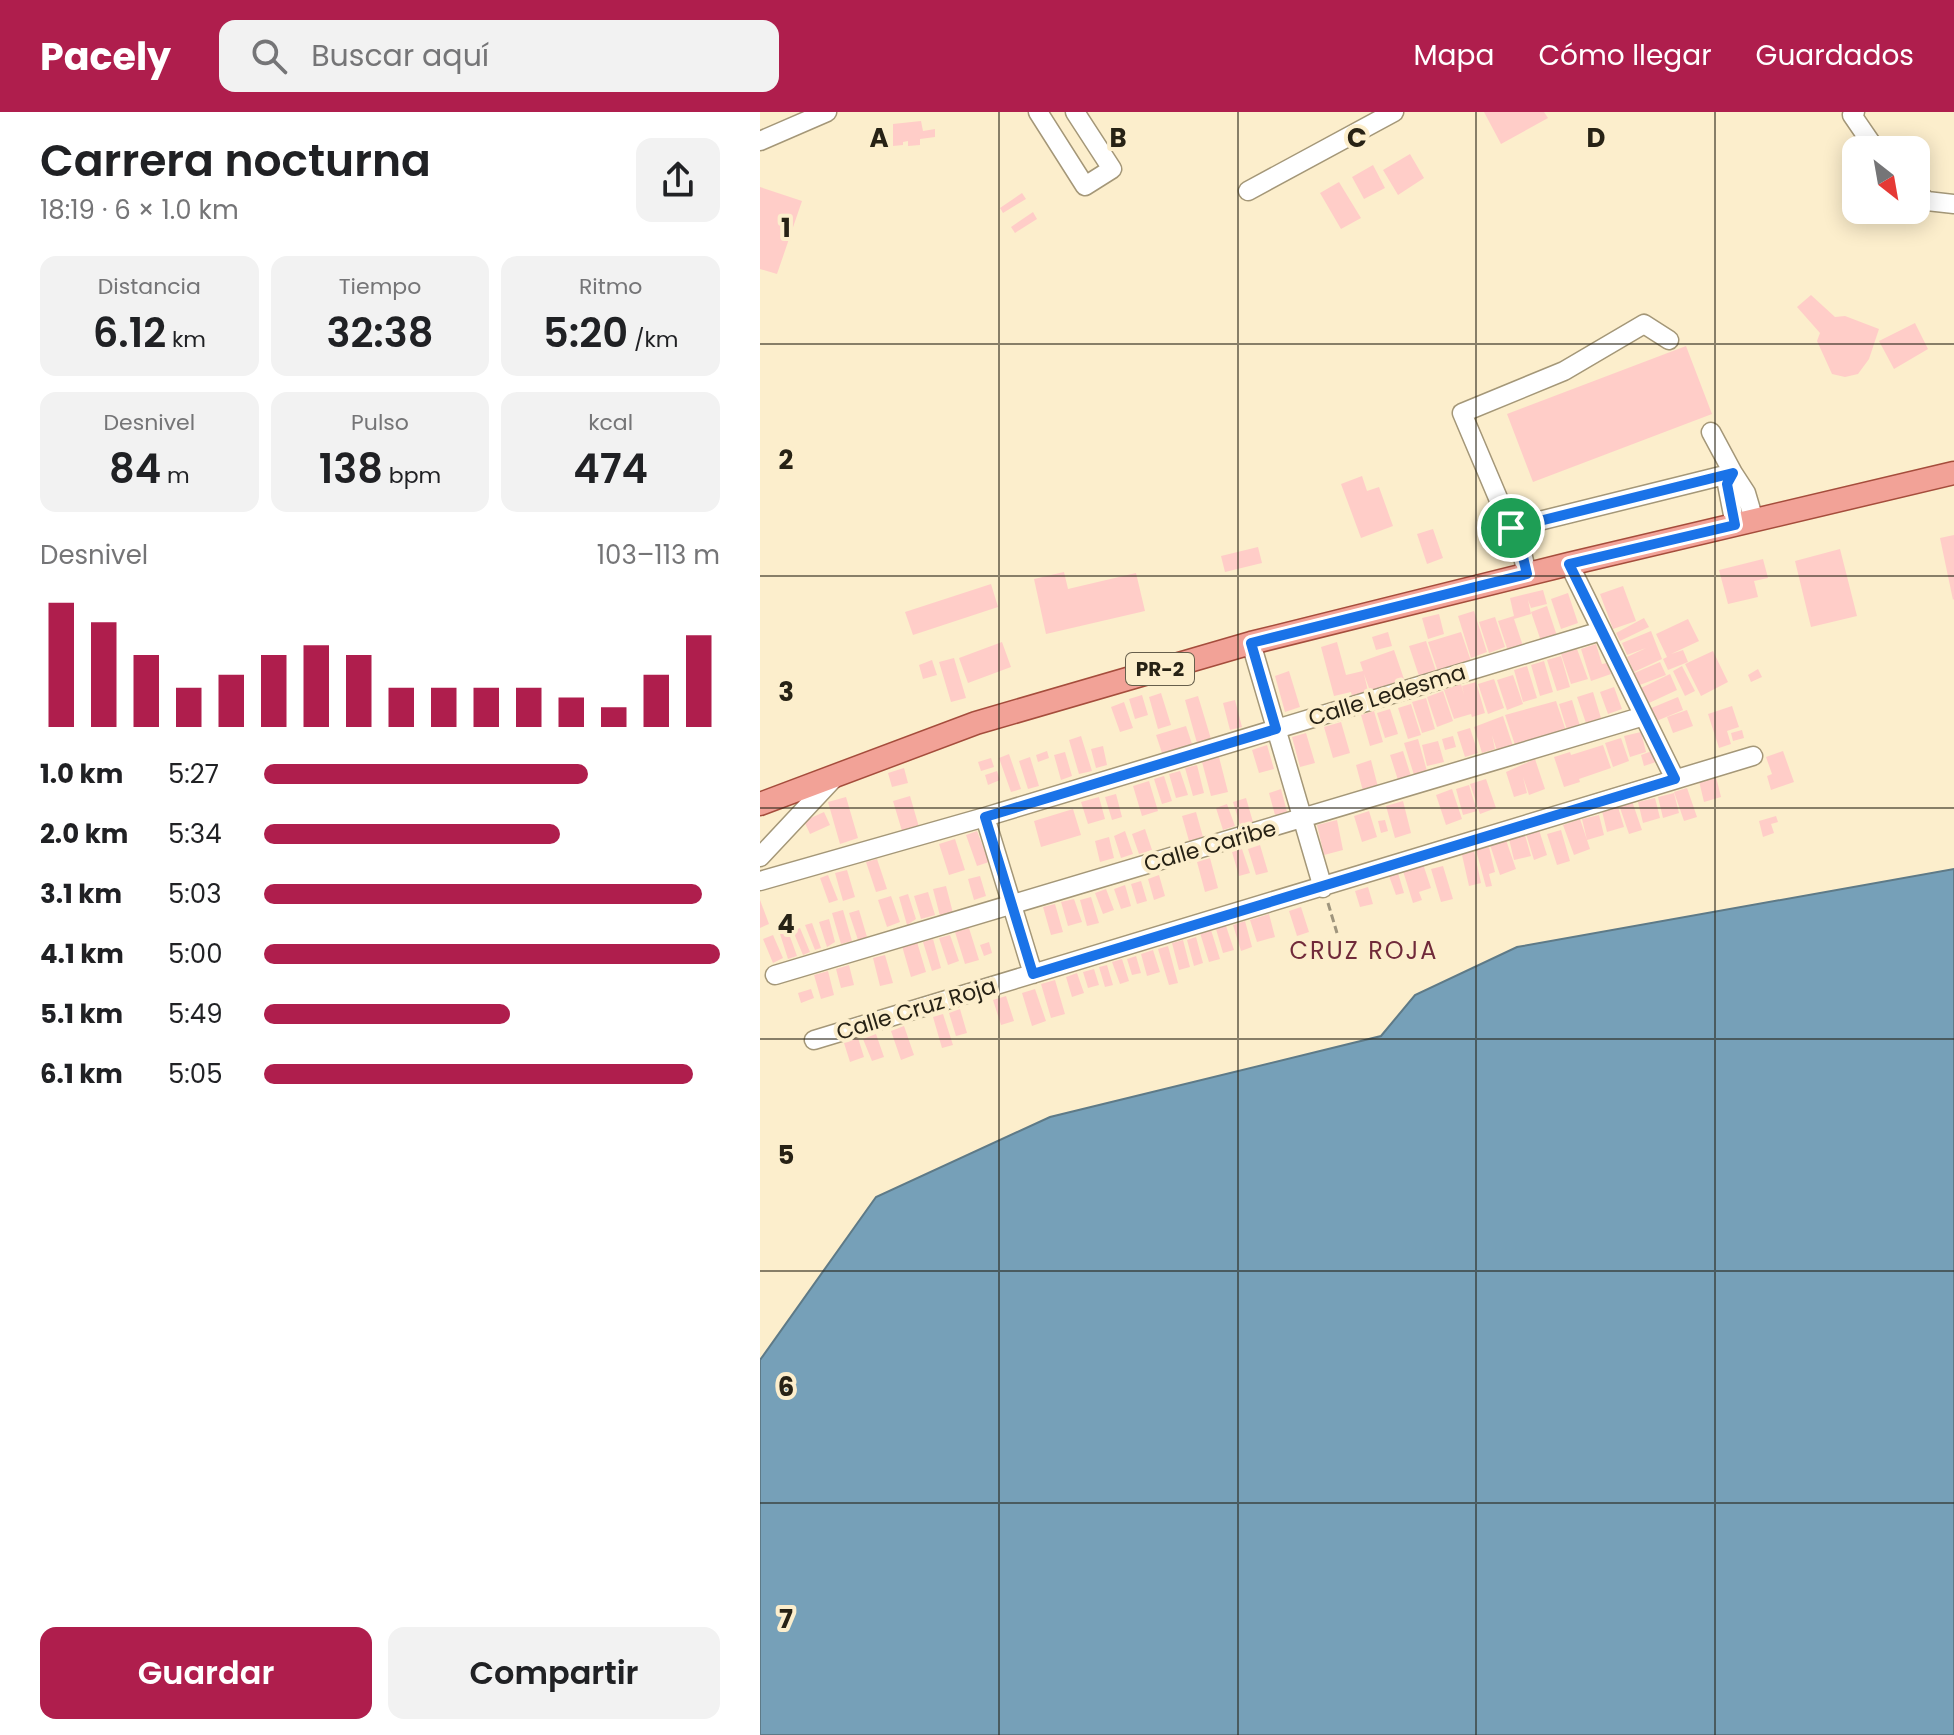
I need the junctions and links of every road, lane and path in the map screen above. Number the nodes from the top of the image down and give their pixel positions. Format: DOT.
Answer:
graph roads {
  1 [pos="827,112"];
  2 [pos="1038,112"];
  3 [pos="1075,112"];
  4 [pos="1394,112"];
  5 [pos="1855,112"];
  6 [pos="1866,136"];
  7 [pos="760,141"];
  8 [pos="1248,191"];
  9 [pos="1930,201"];
  10 [pos="1954,204"];
  11 [pos="1669,340"];
  12 [pos="1711,432"];
  13 [pos="1733,473"];
  14 [pos="1954,473"];
  15 [pos="1745,522"];
  16 [pos="1511,528"];
  17 [pos="1569,564"];
  18 [pos="1527,574"];
  19 [pos="1601,631"];
  20 [pos="1251,643"];
  21 [pos="1644,716"];
  22 [pos="1276,729"];
  23 [pos="1753,756"];
  24 [pos="839,773"];
  25 [pos="1675,779"];
  26 [pos="760,804"];
  27 [pos="985,817"];
  28 [pos="1303,819"];
  29 [pos="760,857"];
  30 [pos="760,881"];
  31 [pos="1323,888"];
  32 [pos="1012,904"];
  33 [pos="1337,933"];
  34 [pos="1033,974"];
  35 [pos="775,975"];
  36 [pos="814,1040"];
  1 -- 7 [label="street"];
  2 -- 3 [label="street"];
  4 -- 8 [label="street"];
  5 -- 6 [label="street"];
  9 -- 10 [label="street"];
  11 -- 16 [label="street"];
  12 -- 13 [label="street"];
  13 -- 15 [label="street"];
  13 -- 16 [label="street"];
  14 -- 15 [label="main road, PR-2"];
  15 -- 17 [label="main road, PR-2"];
  16 -- 18 [label="street"];
  17 -- 18 [label="main road, PR-2"];
  17 -- 19 [label="street"];
  18 -- 20 [label="main road, PR-2"];
  19 -- 21 [label="street"];
  19 -- 22 [label="street, Calle Ledesma"];
  20 -- 22 [label="street"];
  20 -- 24 [label="main road, PR-2"];
  21 -- 25 [label="street"];
  21 -- 28 [label="street, Calle Caribe"];
  22 -- 27 [label="street, Calle Ledesma"];
  22 -- 28 [label="street"];
  23 -- 25 [label="street, Calle Cruz Roja"];
  24 -- 26 [label="main road, PR-2"];
  24 -- 29 [label="street"];
  25 -- 31 [label="street, Calle Cruz Roja"];
  27 -- 30 [label="street, Calle Ledesma"];
  27 -- 32 [label="street"];
  28 -- 31 [label="street"];
  28 -- 32 [label="street, Calle Caribe"];
  31 -- 33 [label="path"];
  31 -- 34 [label="street, Calle Cruz Roja"];
  32 -- 34 [label="street"];
  32 -- 35 [label="street, Calle Caribe"];
  34 -- 36 [label="street, Calle Cruz Roja"];
}
